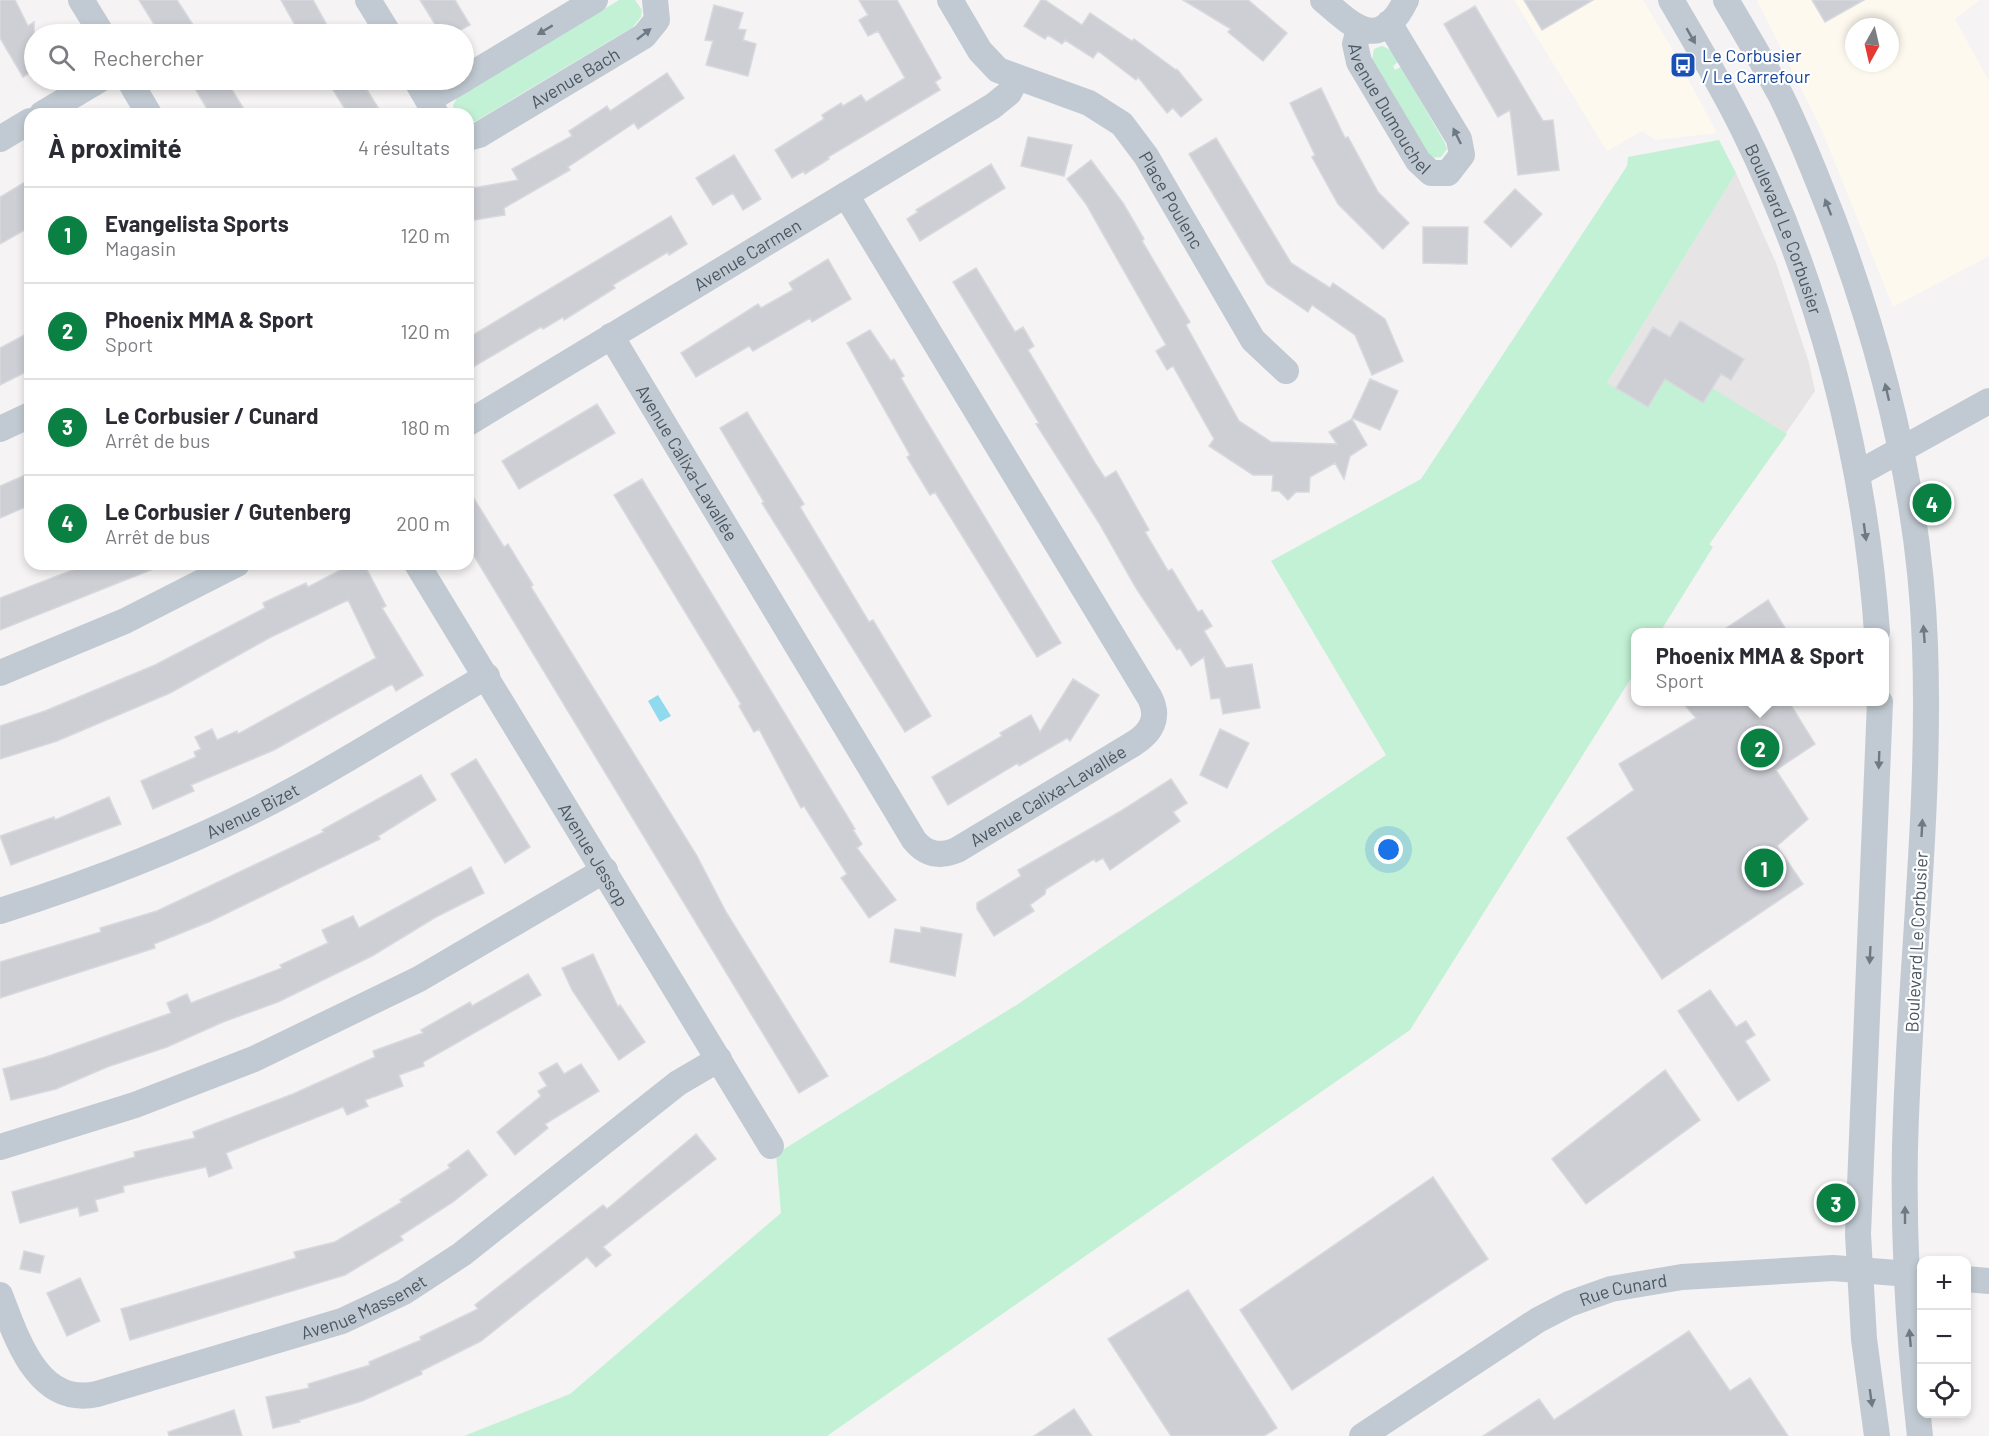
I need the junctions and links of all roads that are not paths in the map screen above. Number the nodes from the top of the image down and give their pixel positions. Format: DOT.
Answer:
graph roads {
  1 [pos="81,0"];
  2 [pos="368,0"];
  3 [pos="595,0"];
  4 [pos="655,0"];
  5 [pos="950,0"];
  6 [pos="1323,0"];
  7 [pos="1406,0"];
  8 [pos="1671,0"];
  9 [pos="1726,0"];
  10 [pos="1389,23"];
  11 [pos="96,24"];
  12 [pos="383,24"];
  13 [pos="1359,30"];
  14 [pos="474,72"];
  15 [pos="1017,78"];
  16 [pos="82,90"];
  17 [pos="135,90"];
  18 [pos="442,90"];
  19 [pos="427,98"];
  20 [pos="52,108"];
  21 [pos="145,108"];
  22 [pos="24,125"];
  23 [pos="474,136"];
  24 [pos="0,139"];
  25 [pos="846,195"];
  26 [pos="611,336"];
  27 [pos="1286,371"];
  28 [pos="1989,401"];
  29 [pos="24,418"];
  30 [pos="474,419"];
  31 [pos="0,429"];
  32 [pos="1900,449"];
  33 [pos="1857,474"];
  34 [pos="225,570"];
  35 [pos="421,570"];
  36 [pos="1876,628"];
  37 [pos="0,673"];
  38 [pos="487,676"];
  39 [pos="1880,706"];
  40 [pos="604,870"];
  41 [pos="0,911"];
  42 [pos="719,1059"];
  43 [pos="771,1146"];
  44 [pos="0,1147"];
  45 [pos="1859,1269"];
  46 [pos="1913,1274"];
  47 [pos="1971,1279"];
  48 [pos="1989,1281"];
  49 [pos="0,1295"];
  50 [pos="1362,1436"];
  51 [pos="1877,1436"];
  52 [pos="1920,1436"];
  1 -- 11 [label="street"];
  2 -- 12 [label="street"];
  3 -- 14 [label="street, one-way"];
  23 -- 4 [label="street, Avenue Bach, one-way"];
  5 -- 15 [label="street, Place Poulenc"];
  6 -- 13 [label="street, Avenue Dumouchel"];
  7 -- 10 [label="street, Avenue Dumouchel"];
  8 -- 33 [label="street, Boulevard Le Corbusier, one-way"];
  32 -- 9 [label="street, Boulevard Le Corbusier, one-way"];
  10 -- 13 [label="street, Avenue Dumouchel"];
  13 -- 10 [label="street, Avenue Dumouchel, one-way"];
  15 -- 25 [label="street, Avenue Carmen"];
  15 -- 27 [label="street, Place Poulenc"];
  16 -- 20 [label="street"];
  17 -- 21 [label="street"];
  18 -- 19 [label="street"];
  22 -- 24 [label="street"];
  25 -- 26 [label="street, Avenue Carmen"];
  25 -- 26 [label="street, Avenue Calixa-Lavallée"];
  26 -- 30 [label="street, Avenue Carmen"];
  28 -- 32 [label="street"];
  29 -- 31 [label="street"];
  32 -- 33 [label="street"];
  46 -- 32 [label="street, Boulevard Le Corbusier, one-way"];
  33 -- 36 [label="street, Boulevard Le Corbusier, one-way"];
  34 -- 37 [label="street"];
  35 -- 38 [label="street, Avenue Jessop"];
  38 -- 40 [label="street, Avenue Jessop"];
  38 -- 41 [label="street, Avenue Bizet"];
  39 -- 45 [label="street, one-way"];
  40 -- 42 [label="street, Avenue Jessop"];
  40 -- 44 [label="street"];
  42 -- 43 [label="street, Avenue Jessop"];
  42 -- 49 [label="street, Avenue Massenet"];
  45 -- 46 [label="street, Rue Cunard"];
  45 -- 50 [label="street, Rue Cunard"];
  45 -- 51 [label="street, one-way"];
  52 -- 46 [label="street, Boulevard Le Corbusier, one-way"];
  47 -- 48 [label="street"];
}
